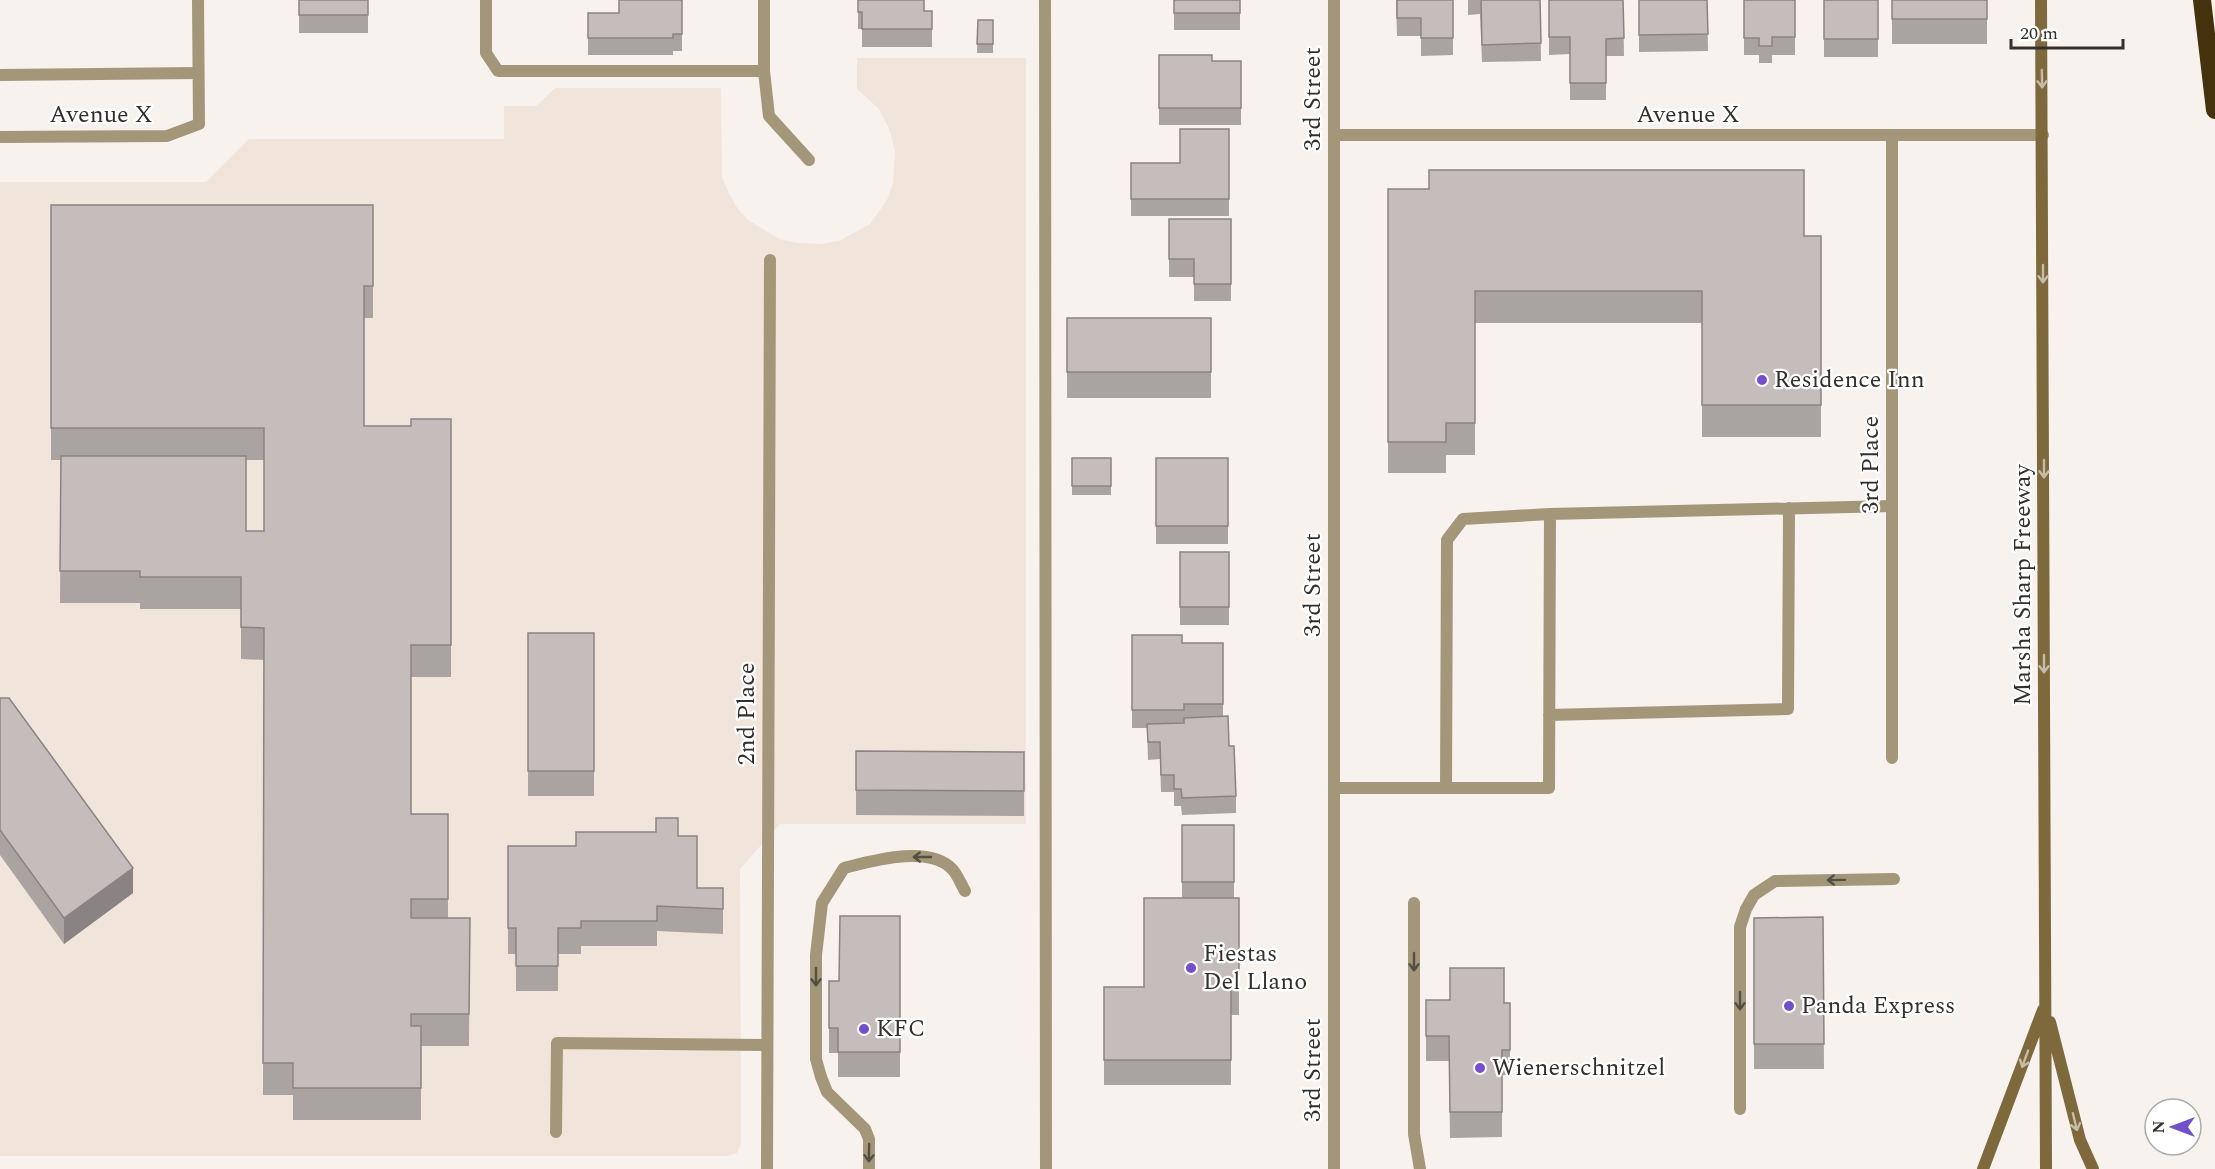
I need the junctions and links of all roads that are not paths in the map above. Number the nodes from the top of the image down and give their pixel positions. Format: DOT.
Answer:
graph roads {
  1 [pos="198,0"];
  2 [pos="486,0"];
  3 [pos="764,0"];
  4 [pos="1045,0"];
  5 [pos="1334,0"];
  6 [pos="2041,0"];
  7 [pos="2202,0"];
  8 [pos="764,71"];
  9 [pos="198,73"];
  10 [pos="0,75"];
  11 [pos="2215,110"];
  12 [pos="1334,135"];
  13 [pos="2043,135"];
  14 [pos="0,136"];
  15 [pos="1892,136"];
  16 [pos="809,160"];
  17 [pos="770,260"];
  18 [pos="1892,506"];
  19 [pos="1789,508"];
  20 [pos="1550,514"];
  21 [pos="1549,715"];
  22 [pos="1892,758"];
  23 [pos="1334,788"];
  24 [pos="1446,788"];
  25 [pos="1894,879"];
  26 [pos="965,891"];
  27 [pos="1414,903"];
  28 [pos="2045,1004"];
  29 [pos="767,1045"];
  30 [pos="1740,1109"];
  31 [pos="556,1132"];
  32 [pos="767,1169"];
  33 [pos="869,1169"];
  34 [pos="1046,1169"];
  35 [pos="1334,1169"];
  36 [pos="1420,1169"];
  37 [pos="1983,1169"];
  38 [pos="2046,1169"];
  39 [pos="2093,1169"];
  1 -- 9 [label="street"];
  2 -- 8 [label="street"];
  3 -- 8 [label="street"];
  4 -- 34 [label="street"];
  5 -- 12 [label="street, 3rd Street"];
  6 -- 13 [label="main road, Marsha Sharp Freeway, one-way"];
  7 -- 11 [label="highway"];
  8 -- 16 [label="street"];
  9 -- 10 [label="street"];
  9 -- 14 [label="street, Avenue X"];
  12 -- 15 [label="street, Avenue X"];
  12 -- 23 [label="street, 3rd Street"];
  13 -- 15 [label="street, Avenue X"];
  13 -- 28 [label="main road, Marsha Sharp Freeway, one-way"];
  15 -- 18 [label="street, 3rd Place"];
  17 -- 29 [label="street, 2nd Place"];
  18 -- 19 [label="street"];
  18 -- 22 [label="street, 3rd Place"];
  19 -- 20 [label="street"];
  19 -- 21 [label="street"];
  20 -- 21 [label="street"];
  20 -- 24 [label="street"];
  21 -- 24 [label="street"];
  23 -- 24 [label="street"];
  23 -- 35 [label="street, 3rd Street"];
  25 -- 30 [label="street, one-way"];
  26 -- 33 [label="street, one-way"];
  27 -- 36 [label="street, one-way"];
  28 -- 37 [label="main road, one-way"];
  28 -- 38 [label="main road, Marsha Sharp Freeway"];
  28 -- 39 [label="main road, one-way"];
  29 -- 31 [label="street"];
  29 -- 32 [label="street, 2nd Place"];
}
